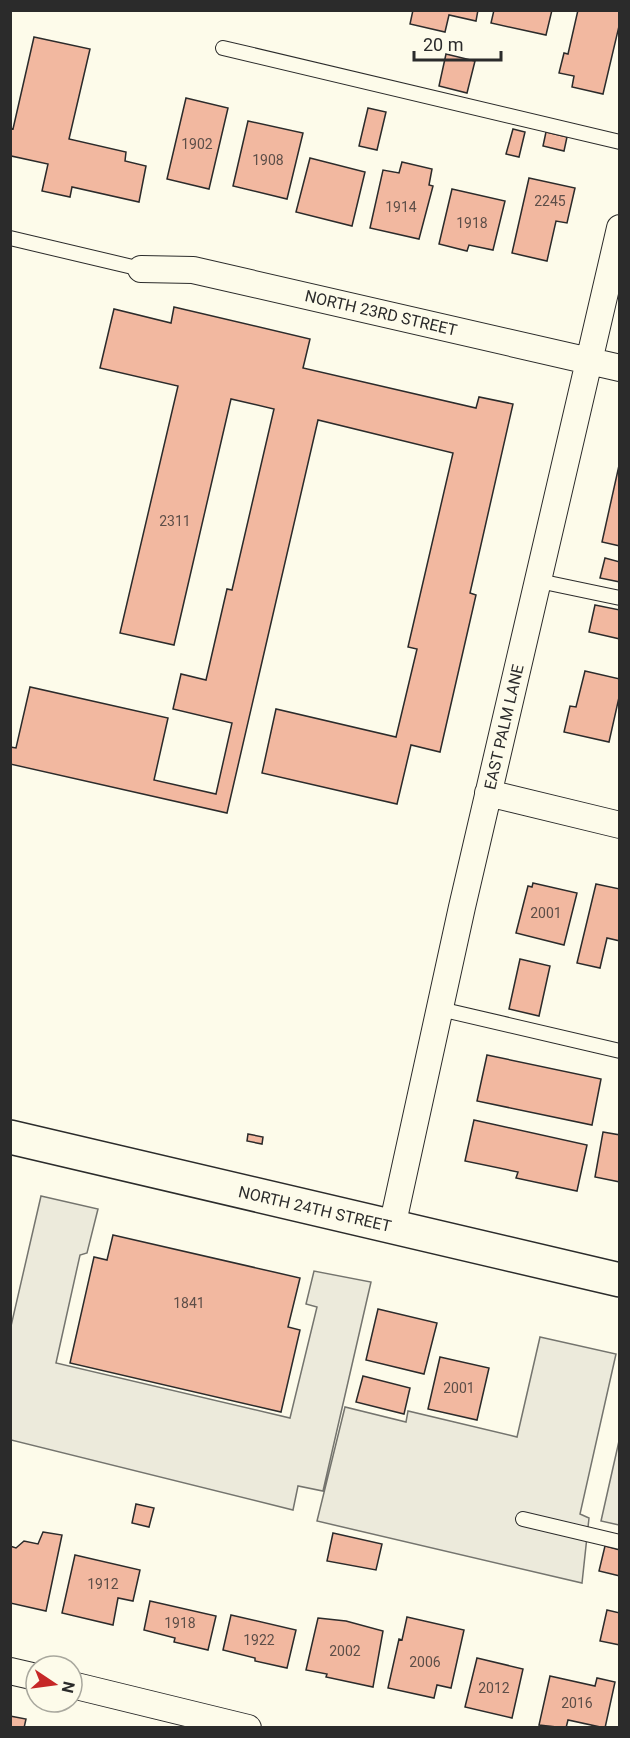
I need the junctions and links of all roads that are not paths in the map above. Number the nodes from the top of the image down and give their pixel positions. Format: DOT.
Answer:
graph roads {
  1 [pos="223,48"];
  2 [pos="620,142"];
  3 [pos="620,228"];
  4 [pos="10,238"];
  5 [pos="141,269"];
  6 [pos="588,360"];
  7 [pos="620,368"];
  8 [pos="539,581"];
  9 [pos="620,598"];
  10 [pos="488,793"];
  11 [pos="620,825"];
  12 [pos="440,1009"];
  13 [pos="620,1051"];
  14 [pos="10,1137"];
  15 [pos="392,1227"];
  16 [pos="620,1280"];
  17 [pos="523,1519"];
  18 [pos="620,1542"];
  19 [pos="84,1688"];
  20 [pos="248,1728"];
  1 -- 2 [label="lane"];
  3 -- 6 [label="street, EAST PALM LANE"];
  4 -- 5 [label="lane"];
  5 -- 6 [label="street, NORTH 23RD STREET"];
  6 -- 7 [label="street, NORTH 23RD STREET"];
  6 -- 8 [label="street, EAST PALM LANE"];
  8 -- 9 [label="lane"];
  8 -- 10 [label="street, EAST PALM LANE"];
  10 -- 11 [label="street"];
  10 -- 12 [label="street, EAST PALM LANE"];
  12 -- 13 [label="lane"];
  12 -- 15 [label="street, EAST PALM LANE"];
  14 -- 15 [label="main road, NORTH 24TH STREET"];
  15 -- 16 [label="main road, NORTH 24TH STREET"];
  17 -- 18 [label="lane"];
  19 -- 20 [label="street"];
}
